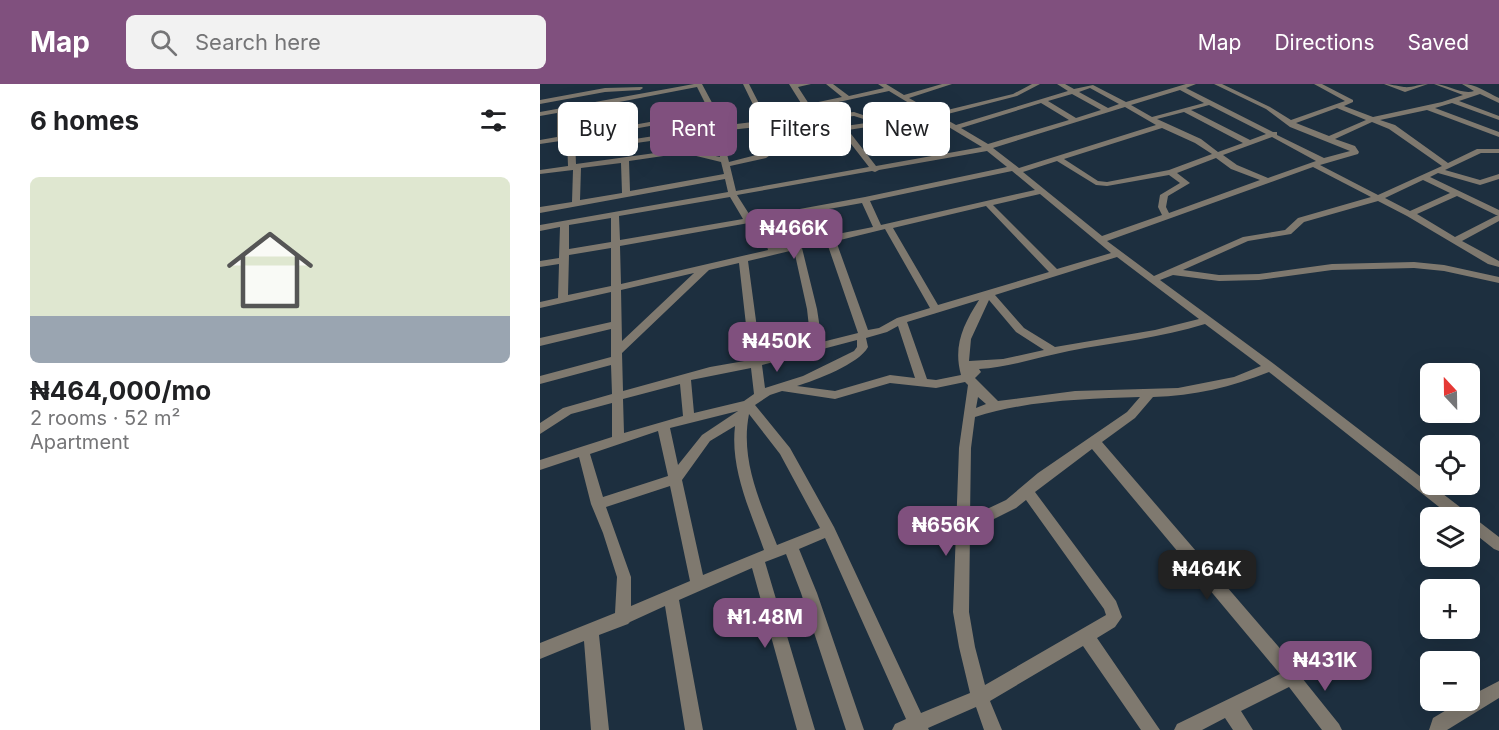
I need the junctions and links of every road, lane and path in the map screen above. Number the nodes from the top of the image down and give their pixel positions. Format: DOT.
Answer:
graph roads {
  1 [pos="580,84"];
  2 [pos="662,84"];
  3 [pos="746,84"];
  4 [pos="808,84"];
  5 [pos="829,84"];
  6 [pos="949,84"];
  7 [pos="1037,84"];
  8 [pos="1060,84"];
  9 [pos="1169,84"];
  10 [pos="1193,84"];
  11 [pos="1216,84"];
  12 [pos="1317,84"];
  13 [pos="1387,84"];
  14 [pos="1425,84"];
  15 [pos="1437,84"];
  16 [pos="1465,84"];
  17 [pos="699,85"];
  18 [pos="792,85"];
  19 [pos="884,85"];
  20 [pos="1090,85"];
  21 [pos="643,86"];
  22 [pos="1180,88"];
  23 [pos="1074,91"];
  24 [pos="1482,91"];
  25 [pos="584,94"];
  26 [pos="649,95"];
  27 [pos="1469,95"];
  28 [pos="904,97"];
  29 [pos="848,98"];
  30 [pos="610,101"];
  31 [pos="1042,101"];
  32 [pos="1452,101"];
  33 [pos="1499,101"];
  34 [pos="540,102"];
  35 [pos="605,102"];
  36 [pos="708,102"];
  37 [pos="755,102"];
  38 [pos="803,102"];
  39 [pos="829,102"];
  40 [pos="912,102"];
  41 [pos="1210,103"];
  42 [pos="1125,104"];
  43 [pos="1337,106"];
  44 [pos="1427,108"];
  45 [pos="1106,110"];
  46 [pos="1185,110"];
  47 [pos="558,111"];
  48 [pos="950,111"];
  49 [pos="540,114"];
  50 [pos="1499,118"];
  51 [pos="1151,119"];
  52 [pos="1075,120"];
  53 [pos="1371,120"];
  54 [pos="950,123"];
  55 [pos="1290,123"];
  56 [pos="1162,125"];
  57 [pos="957,127"];
  58 [pos="1274,134"];
  59 [pos="1499,135"];
  60 [pos="851,138"];
  61 [pos="558,139"];
  62 [pos="1329,139"];
  63 [pos="540,142"];
  64 [pos="1499,142"];
  65 [pos="1249,143"];
  66 [pos="988,147"];
  67 [pos="1487,150"];
  68 [pos="1499,151"];
  69 [pos="1215,154"];
  70 [pos="573,156"];
  71 [pos="614,156"];
  72 [pos="724,156"];
  73 [pos="764,156"];
  74 [pos="1339,157"];
  75 [pos="1058,158"];
  76 [pos="625,159"];
  77 [pos="614,160"];
  78 [pos="725,162"];
  79 [pos="1318,163"];
  80 [pos="1446,165"];
  81 [pos="574,166"];
  82 [pos="1016,169"];
  83 [pos="875,170"];
  84 [pos="1438,171"];
  85 [pos="540,172"];
  86 [pos="1171,172"];
  87 [pos="729,176"];
  88 [pos="1498,177"];
  89 [pos="1425,178"];
  90 [pos="1343,180"];
  91 [pos="1269,181"];
  92 [pos="1042,191"];
  93 [pos="1458,194"];
  94 [pos="626,195"];
  95 [pos="733,195"];
  96 [pos="1378,198"];
  97 [pos="865,200"];
  98 [pos="576,204"];
  99 [pos="988,204"];
  100 [pos="540,210"];
  101 [pos="1499,213"];
  102 [pos="1410,214"];
  103 [pos="615,215"];
  104 [pos="763,216"];
  105 [pos="1167,217"];
  106 [pos="1499,218"];
  107 [pos="748,219"];
  108 [pos="565,224"];
  109 [pos="883,226"];
  110 [pos="540,228"];
  111 [pos="830,238"];
  112 [pos="1100,240"];
  113 [pos="1456,240"];
  114 [pos="616,243"];
  115 [pos="797,245"];
  116 [pos="773,251"];
  117 [pos="1118,254"];
  118 [pos="564,256"];
  119 [pos="743,258"];
  120 [pos="540,264"];
  121 [pos="1499,264"];
  122 [pos="708,266"];
  123 [pos="1172,272"];
  124 [pos="1055,273"];
  125 [pos="1154,280"];
  126 [pos="1499,280"];
  127 [pos="617,286"];
  128 [pos="988,293"];
  129 [pos="563,299"];
  130 [pos="540,305"];
  131 [pos="936,310"];
  132 [pos="901,320"];
  133 [pos="1208,320"];
  134 [pos="617,324"];
  135 [pos="862,335"];
  136 [pos="540,342"];
  137 [pos="818,347"];
  138 [pos="1054,351"];
  139 [pos="618,355"];
  140 [pos="756,363"];
  141 [pos="963,365"];
  142 [pos="981,366"];
  143 [pos="1270,367"];
  144 [pos="540,380"];
  145 [pos="685,380"];
  146 [pos="971,382"];
  147 [pos="930,384"];
  148 [pos="778,388"];
  149 [pos="1150,393"];
  150 [pos="760,395"];
  151 [pos="618,397"];
  152 [pos="995,406"];
  153 [pos="745,410"];
  154 [pos="970,414"];
  155 [pos="689,418"];
  156 [pos="663,425"];
  157 [pos="540,429"];
  158 [pos="618,439"];
  159 [pos="1094,442"];
  160 [pos="583,450"];
  161 [pos="540,465"];
  162 [pos="675,479"];
  163 [pos="1027,491"];
  164 [pos="598,504"];
  165 [pos="1450,507"];
  166 [pos="964,527"];
  167 [pos="1480,530"];
  168 [pos="830,531"];
  169 [pos="790,545"];
  170 [pos="1499,545"];
  171 [pos="772,551"];
  172 [pos="757,558"];
  173 [pos="698,585"];
  174 [pos="671,597"];
  175 [pos="623,619"];
  176 [pos="591,632"];
  177 [pos="1086,636"];
  178 [pos="540,651"];
  179 [pos="1290,676"];
  180 [pos="1499,688"];
  181 [pos="980,697"];
  182 [pos="1228,708"];
  183 [pos="913,728"];
  184 [pos="1147,729"];
  185 [pos="600,730"];
  186 [pos="694,730"];
  187 [pos="806,730"];
  188 [pos="855,730"];
  189 [pos="993,730"];
  190 [pos="1183,730"];
  191 [pos="1244,730"];
  192 [pos="1333,730"];
  193 [pos="1438,730"];
  1 -- 25 [label="street"];
  2 -- 21 [label="street"];
  3 -- 37 [label="street"];
  4 -- 18 [label="street"];
  5 -- 29 [label="street"];
  6 -- 28 [label="street"];
  7 -- 48 [label="street"];
  8 -- 23 [label="street"];
  9 -- 22 [label="street"];
  10 -- 22 [label="street"];
  11 -- 55 [label="street"];
  12 -- 43 [label="street"];
  13 -- 14 [label="street"];
  15 -- 27 [label="street"];
  16 -- 24 [label="street"];
  17 -- 26 [label="street"];
  17 -- 36 [label="street"];
  18 -- 38 [label="street"];
  19 -- 28 [label="street"];
  19 -- 29 [label="street"];
  20 -- 23 [label="street"];
  20 -- 42 [label="street"];
  21 -- 25 [label="street"];
  21 -- 26 [label="street"];
  22 -- 41 [label="street"];
  22 -- 42 [label="street"];
  23 -- 31 [label="street"];
  23 -- 45 [label="street"];
  24 -- 27 [label="street"];
  24 -- 33 [label="street"];
  25 -- 34 [label="street"];
  26 -- 30 [label="street"];
  27 -- 32 [label="street"];
  28 -- 40 [label="street"];
  29 -- 39 [label="street"];
  30 -- 35 [label="street"];
  31 -- 52 [label="street"];
  31 -- 57 [label="street"];
  32 -- 44 [label="street"];
  32 -- 50 [label="street"];
  41 -- 46 [label="street"];
  41 -- 58 [label="street"];
  42 -- 45 [label="street"];
  42 -- 51 [label="street"];
  43 -- 53 [label="street"];
  43 -- 55 [label="street"];
  44 -- 53 [label="street"];
  44 -- 59 [label="street"];
  45 -- 52 [label="street"];
  46 -- 51 [label="street"];
  46 -- 65 [label="street"];
  47 -- 49 [label="street"];
  51 -- 56 [label="street"];
  52 -- 66 [label="street"];
  53 -- 62 [label="street"];
  53 -- 80 [label="street"];
  54 -- 57 [label="street"];
  55 -- 62 [label="street"];
  56 -- 69 [label="street"];
  56 -- 75 [label="street"];
  57 -- 66 [label="street"];
  58 -- 65 [label="street"];
  58 -- 79 [label="street"];
  60 -- 83 [label="street"];
  61 -- 63 [label="street"];
  62 -- 74 [label="street"];
  64 -- 67 [label="street"];
  65 -- 69 [label="street"];
  66 -- 82 [label="street"];
  66 -- 83 [label="street"];
  67 -- 68 [label="street"];
  67 -- 80 [label="street"];
  69 -- 86 [label="street"];
  69 -- 91 [label="street"];
  70 -- 81 [label="street"];
  71 -- 77 [label="street"];
  72 -- 78 [label="street"];
  73 -- 78 [label="street"];
  74 -- 79 [label="street"];
  74 -- 90 [label="street"];
  75 -- 82 [label="street"];
  75 -- 86 [label="street"];
  76 -- 77 [label="street"];
  76 -- 78 [label="street"];
  76 -- 94 [label="street"];
  77 -- 81 [label="street"];
  78 -- 87 [label="street"];
  79 -- 90 [label="street"];
  79 -- 91 [label="street"];
  80 -- 84 [label="street"];
  81 -- 85 [label="street"];
  81 -- 98 [label="street"];
  82 -- 92 [label="street"];
  82 -- 97 [label="street"];
  83 -- 95 [label="street"];
  84 -- 88 [label="street"];
  84 -- 89 [label="street"];
  86 -- 105 [label="street"];
  87 -- 94 [label="street"];
  87 -- 95 [label="street"];
  89 -- 93 [label="street"];
  89 -- 96 [label="street"];
  90 -- 96 [label="street"];
  91 -- 105 [label="street"];
  92 -- 99 [label="street"];
  92 -- 112 [label="street"];
  93 -- 101 [label="street"];
  93 -- 102 [label="street"];
  94 -- 98 [label="street"];
  95 -- 103 [label="street"];
  95 -- 107 [label="street"];
  96 -- 102 [label="street"];
  96 -- 123 [label="street"];
  97 -- 104 [label="street"];
  97 -- 109 [label="street"];
  98 -- 100 [label="street"];
  99 -- 109 [label="street"];
  99 -- 124 [label="street"];
  102 -- 113 [label="street"];
  103 -- 108 [label="street"];
  103 -- 114 [label="street"];
  104 -- 107 [label="street"];
  104 -- 116 [label="street"];
  105 -- 112 [label="street"];
  106 -- 113 [label="street"];
  107 -- 114 [label="street"];
  108 -- 110 [label="street"];
  108 -- 118 [label="street"];
  109 -- 111 [label="street"];
  109 -- 131 [label="street"];
  111 -- 115 [label="street"];
  111 -- 135 [label="street"];
  112 -- 117 [label="street"];
  113 -- 121 [label="street"];
  114 -- 118 [label="street"];
  114 -- 127 [label="street"];
  115 -- 116 [label="street"];
  115 -- 137 [label="street"];
  116 -- 119 [label="street"];
  117 -- 124 [label="street"];
  117 -- 125 [label="street"];
  118 -- 120 [label="street"];
  118 -- 129 [label="street"];
  119 -- 122 [label="street"];
  119 -- 140 [label="street"];
  122 -- 127 [label="street"];
  122 -- 139 [label="street"];
  123 -- 125 [label="street"];
  123 -- 126 [label="street"];
  124 -- 128 [label="street"];
  125 -- 133 [label="street"];
  127 -- 129 [label="street"];
  127 -- 134 [label="street"];
  128 -- 131 [label="street"];
  128 -- 138 [label="street"];
  128 -- 141 [label="street"];
  129 -- 130 [label="street"];
  131 -- 132 [label="street"];
  132 -- 135 [label="street"];
  132 -- 147 [label="street"];
  133 -- 138 [label="street"];
  133 -- 143 [label="street"];
  134 -- 136 [label="street"];
  134 -- 139 [label="street"];
  135 -- 137 [label="street"];
  135 -- 148 [label="street"];
  137 -- 140 [label="street"];
  138 -- 142 [label="street"];
  139 -- 144 [label="street"];
  139 -- 151 [label="street"];
  140 -- 145 [label="street"];
  140 -- 150 [label="street"];
  141 -- 142 [label="street"];
  141 -- 146 [label="street"];
  141 -- 147 [label="street"];
  142 -- 146 [label="street"];
  143 -- 149 [label="street"];
  143 -- 165 [label="street"];
  145 -- 151 [label="street"];
  145 -- 155 [label="street"];
  146 -- 147 [label="street"];
  146 -- 152 [label="street"];
  146 -- 154 [label="street"];
  147 -- 148 [label="street"];
  148 -- 150 [label="street"];
  149 -- 152 [label="street"];
  149 -- 159 [label="street"];
  150 -- 153 [label="street"];
  151 -- 157 [label="street"];
  151 -- 158 [label="street"];
  152 -- 154 [label="street"];
  153 -- 155 [label="street"];
  153 -- 162 [label="street"];
  153 -- 168 [label="street"];
  153 -- 171 [label="street"];
  154 -- 166 [label="street"];
  155 -- 156 [label="street"];
  156 -- 158 [label="street"];
  156 -- 162 [label="street"];
  158 -- 160 [label="street"];
  159 -- 163 [label="street"];
  159 -- 179 [label="street"];
  160 -- 161 [label="street"];
  160 -- 164 [label="street"];
  162 -- 164 [label="street"];
  162 -- 173 [label="street"];
  163 -- 166 [label="street"];
  163 -- 177 [label="street"];
  164 -- 175 [label="street"];
  166 -- 181 [label="street"];
  167 -- 170 [label="street"];
  168 -- 169 [label="street"];
  168 -- 183 [label="street"];
  169 -- 171 [label="street"];
  169 -- 188 [label="street"];
  171 -- 172 [label="street"];
  172 -- 173 [label="street"];
  172 -- 187 [label="street"];
  173 -- 174 [label="street"];
  174 -- 175 [label="street"];
  174 -- 186 [label="street"];
  175 -- 176 [label="street"];
  176 -- 178 [label="street"];
  176 -- 185 [label="street"];
  177 -- 181 [label="street"];
  177 -- 184 [label="street"];
  179 -- 182 [label="street"];
  179 -- 192 [label="street"];
  180 -- 193 [label="street"];
  181 -- 183 [label="street"];
  181 -- 189 [label="street"];
  182 -- 190 [label="street"];
  182 -- 191 [label="street"];
}
